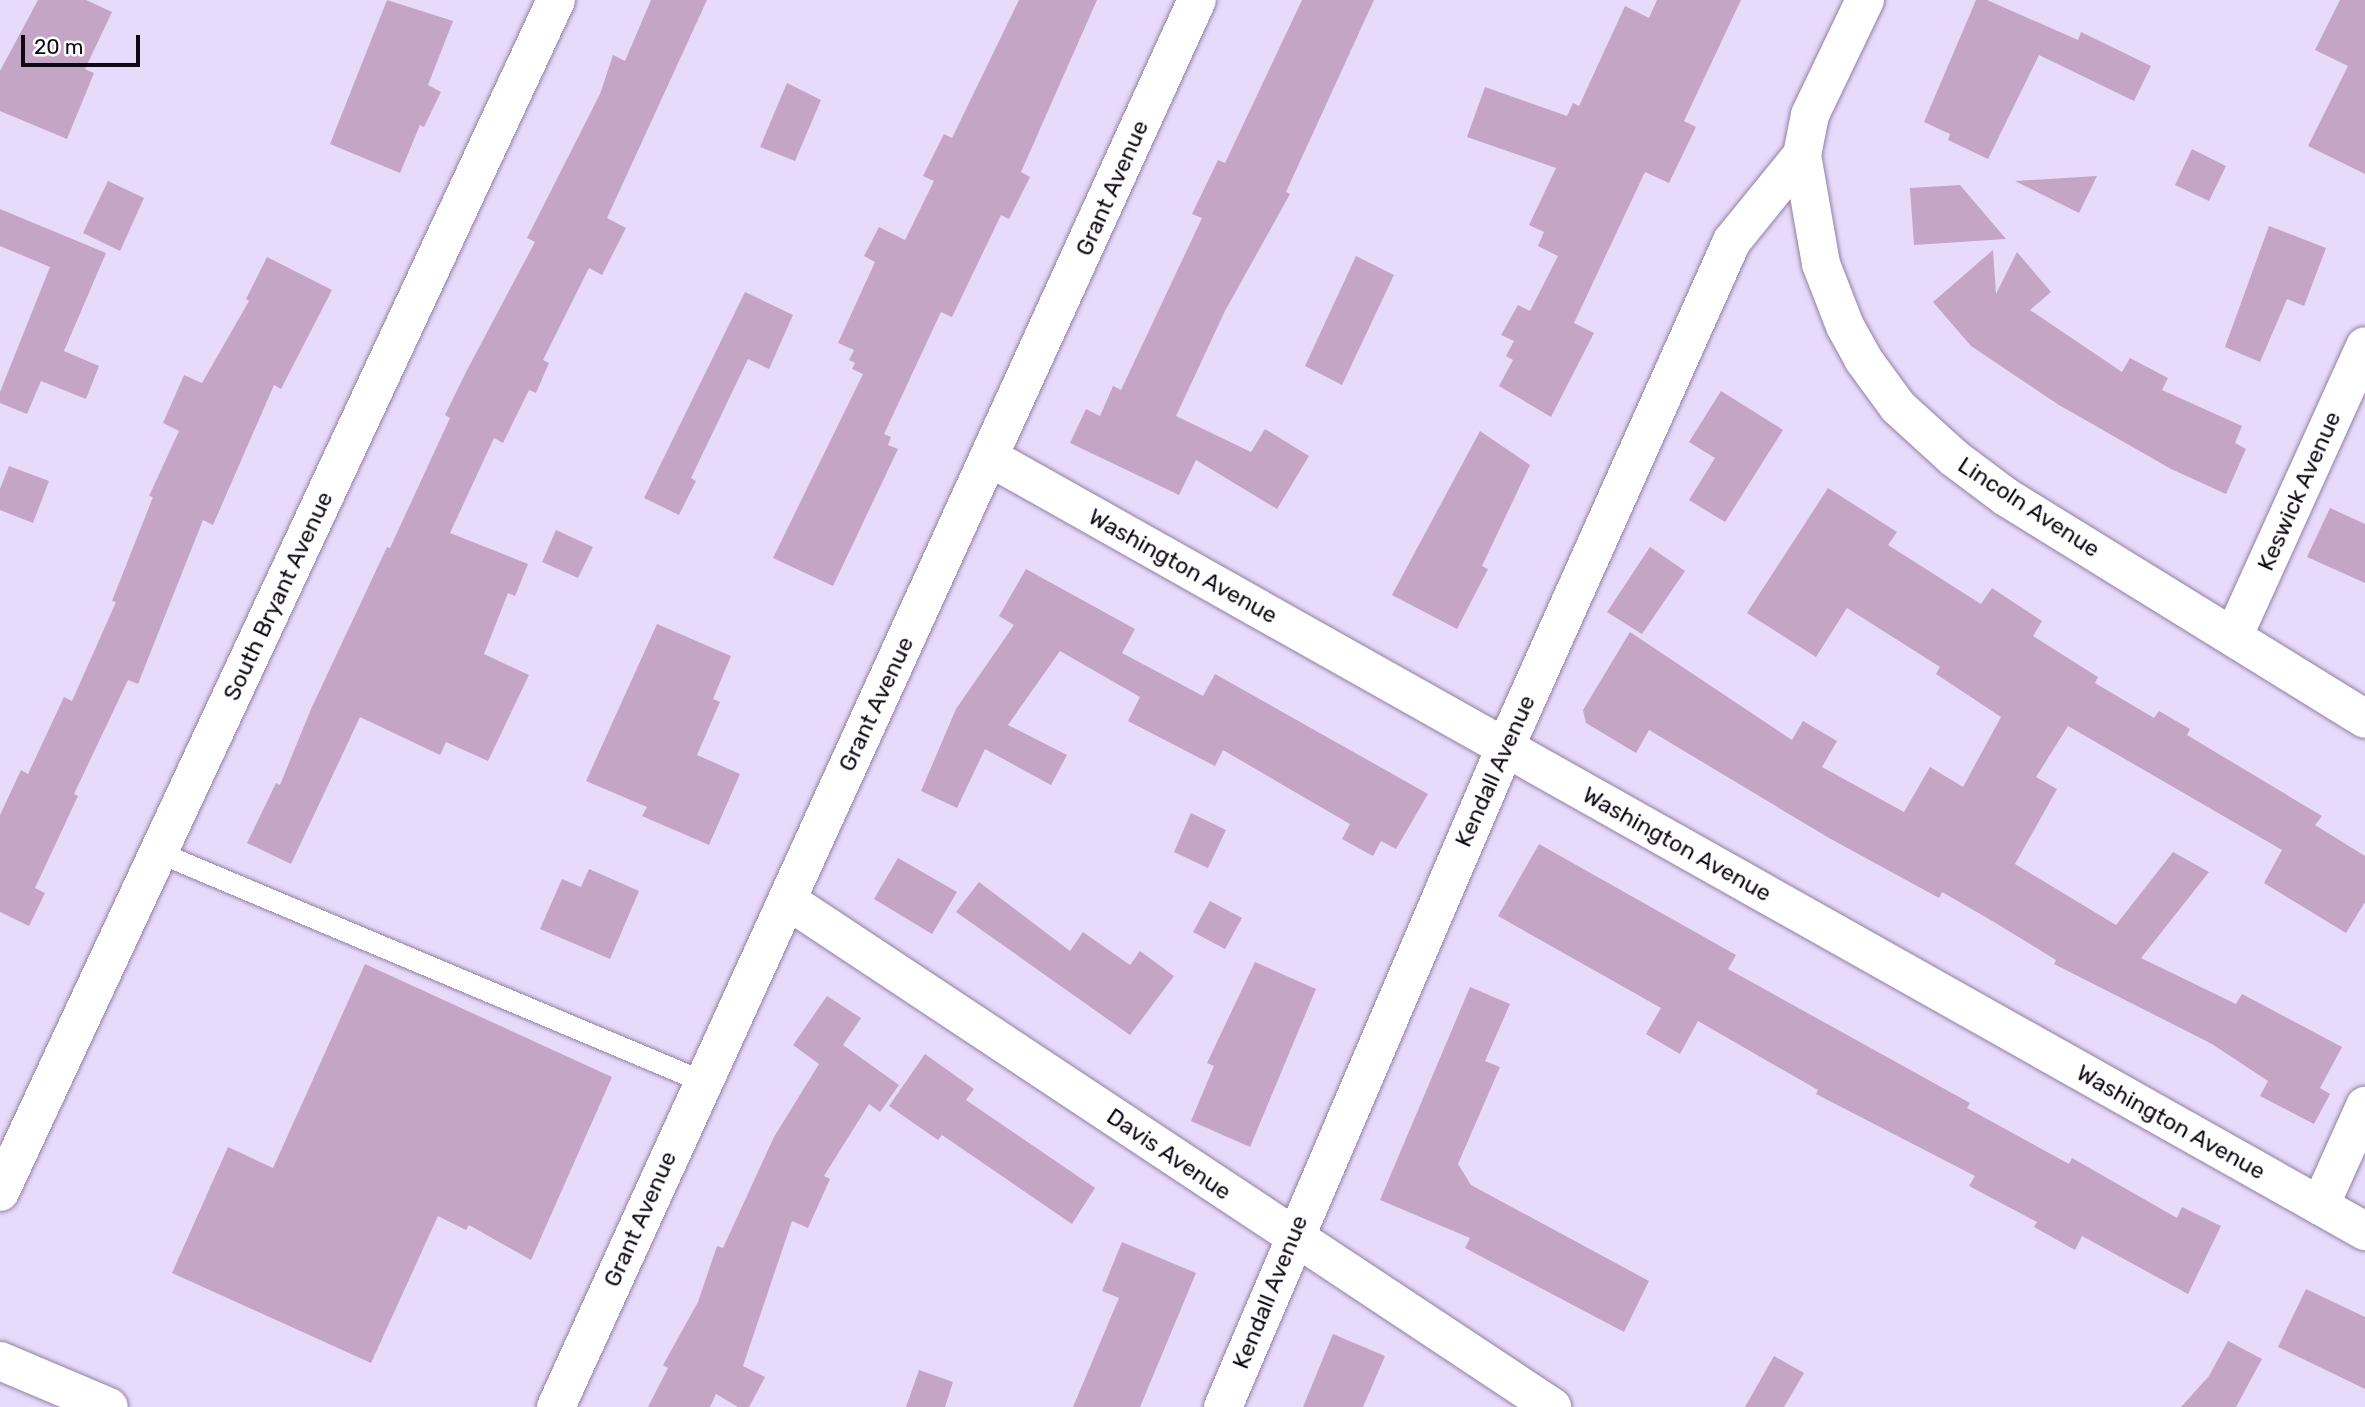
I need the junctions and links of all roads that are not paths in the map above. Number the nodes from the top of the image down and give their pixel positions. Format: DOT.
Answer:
graph roads {
  1 [pos="556,0"];
  2 [pos="1197,0"];
  3 [pos="1865,0"];
  4 [pos="1802,155"];
  5 [pos="2365,346"];
  6 [pos="989,457"];
  7 [pos="2234,635"];
  8 [pos="2365,719"];
  9 [pos="1505,748"];
  10 [pos="158,852"];
  11 [pos="787,900"];
  12 [pos="702,1081"];
  13 [pos="2365,1107"];
  14 [pos="0,1192"];
  15 [pos="2320,1206"];
  16 [pos="2365,1231"];
  17 [pos="1292,1237"];
  18 [pos="0,1361"];
  19 [pos="1535,1403"];
  20 [pos="109,1407"];
  21 [pos="556,1407"];
  22 [pos="1223,1407"];
  1 -- 10 [label="street, South Bryant Avenue"];
  2 -- 6 [label="street, Grant Avenue"];
  3 -- 4 [label="street, Lincoln Avenue"];
  4 -- 7 [label="street, Lincoln Avenue"];
  4 -- 9 [label="street, Kendall Avenue"];
  5 -- 7 [label="street, Keswick Avenue"];
  6 -- 9 [label="street, Washington Avenue"];
  6 -- 11 [label="street, Grant Avenue"];
  7 -- 8 [label="street, Lincoln Avenue"];
  9 -- 15 [label="street, Washington Avenue"];
  9 -- 17 [label="street, Kendall Avenue"];
  10 -- 12 [label="lane"];
  10 -- 14 [label="street, South Bryant Avenue"];
  11 -- 12 [label="street, Grant Avenue"];
  11 -- 17 [label="street, Davis Avenue"];
  12 -- 21 [label="street, Grant Avenue"];
  13 -- 15 [label="street"];
  15 -- 16 [label="street, Washington Avenue"];
  17 -- 19 [label="street, Davis Avenue"];
  17 -- 22 [label="street, Kendall Avenue"];
  18 -- 20 [label="street"];
}
